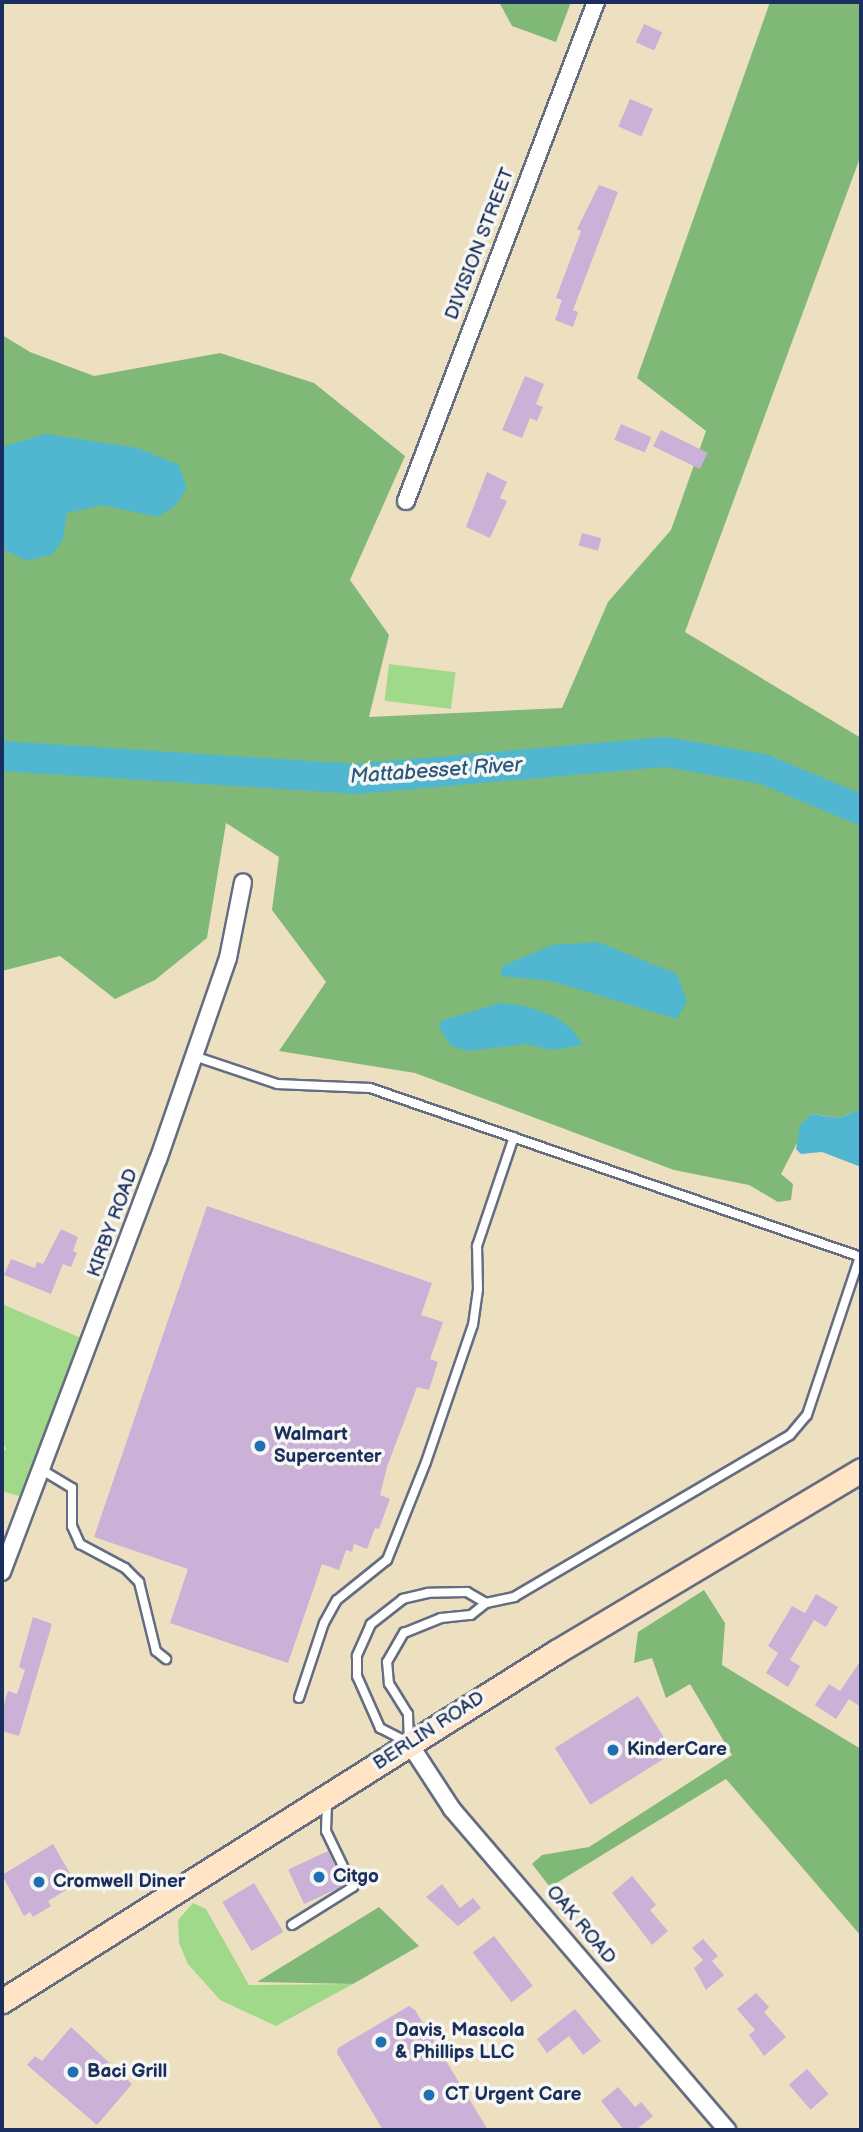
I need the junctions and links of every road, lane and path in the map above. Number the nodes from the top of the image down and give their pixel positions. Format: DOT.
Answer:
graph roads {
  1 [pos="596,2"];
  2 [pos="406,501"];
  3 [pos="243,882"];
  4 [pos="194,1056"];
  5 [pos="514,1137"];
  6 [pos="861,1257"];
  7 [pos="42,1470"];
  8 [pos="861,1470"];
  9 [pos="2,1572"];
  10 [pos="486,1603"];
  11 [pos="166,1659"];
  12 [pos="299,1698"];
  13 [pos="409,1743"];
  14 [pos="327,1795"];
  15 [pos="292,1925"];
  16 [pos="2,2001"];
  17 [pos="727,2130"];
  1 -- 2 [label="street, DIVISION STREET"];
  3 -- 4 [label="street, KIRBY ROAD"];
  4 -- 5 [label="lane"];
  4 -- 7 [label="street, KIRBY ROAD"];
  5 -- 6 [label="lane"];
  5 -- 12 [label="lane"];
  6 -- 10 [label="lane"];
  7 -- 9 [label="street, KIRBY ROAD"];
  7 -- 11 [label="lane"];
  8 -- 13 [label="main road, BERLIN ROAD"];
  10 -- 13 [label="lane"];
  10 -- 13 [label="lane"];
  13 -- 14 [label="main road, BERLIN ROAD"];
  13 -- 17 [label="street, OAK ROAD"];
  14 -- 15 [label="lane"];
  14 -- 16 [label="main road, BERLIN ROAD"];
}
